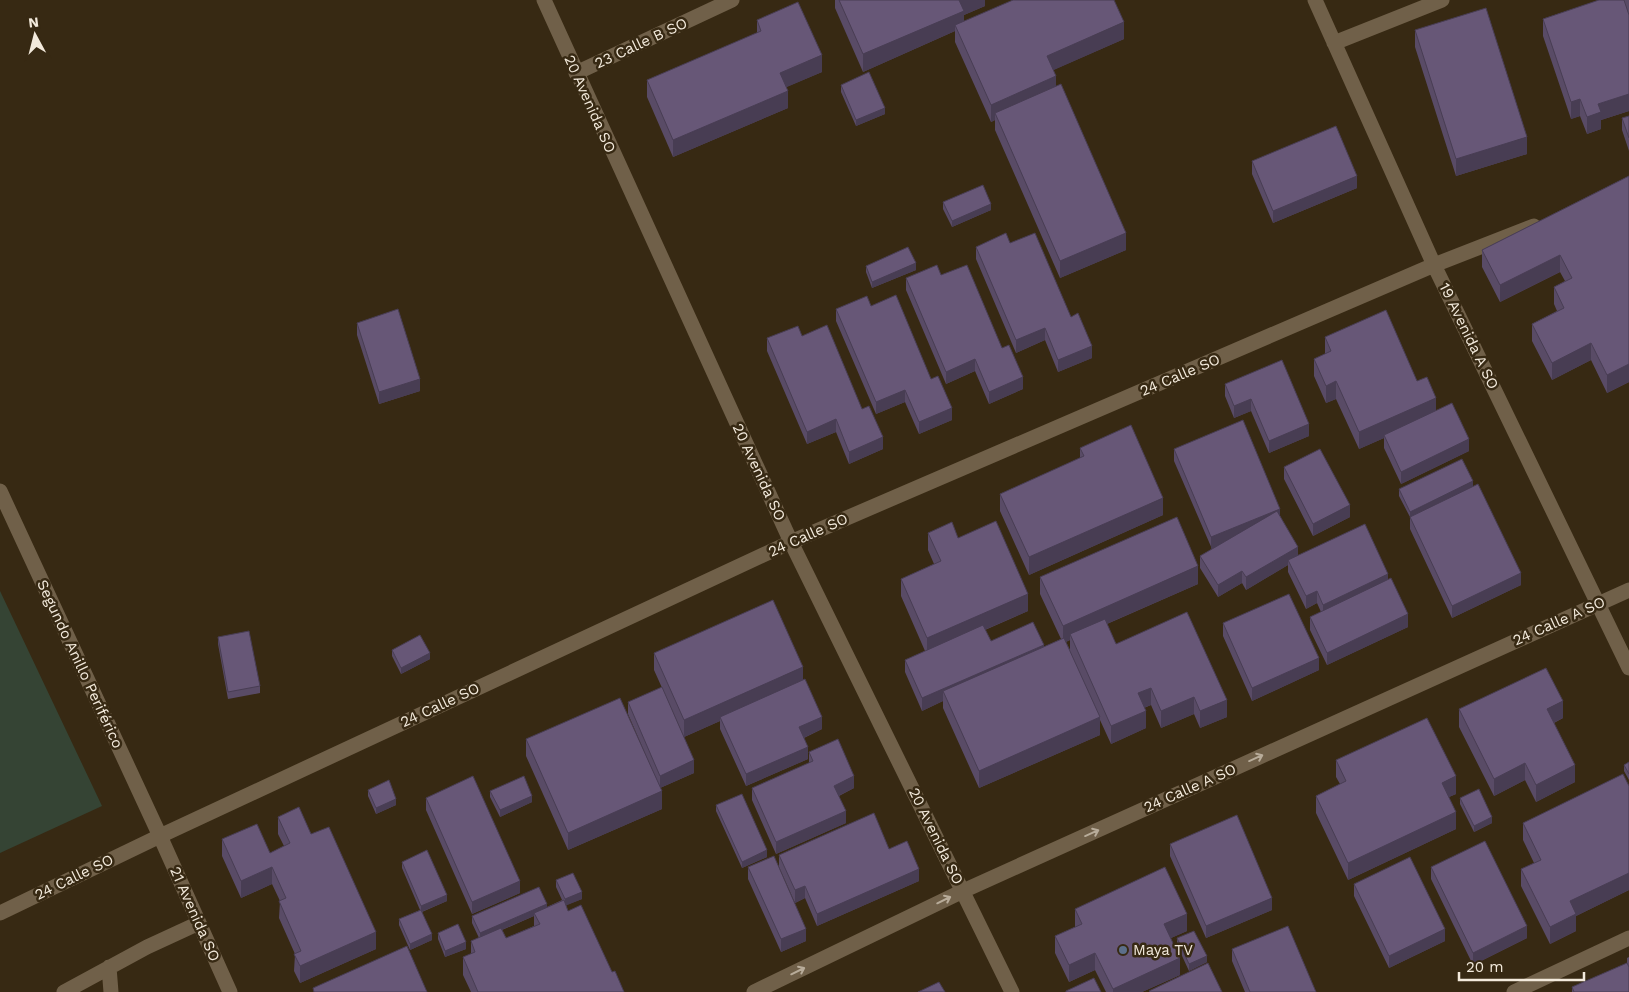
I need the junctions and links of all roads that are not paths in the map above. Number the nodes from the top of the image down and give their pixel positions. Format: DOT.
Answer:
graph roads {
  1 [pos="544,0"];
  2 [pos="732,0"];
  3 [pos="1315,0"];
  4 [pos="1442,0"];
  5 [pos="1334,44"];
  6 [pos="576,73"];
  7 [pos="1546,221"];
  8 [pos="1434,265"];
  9 [pos="0,491"];
  10 [pos="791,542"];
  11 [pos="1629,590"];
  12 [pos="1598,603"];
  13 [pos="1629,668"];
  14 [pos="160,836"];
  15 [pos="963,891"];
  16 [pos="0,913"];
  17 [pos="199,923"];
  18 [pos="1629,938"];
  19 [pos="109,967"];
  20 [pos="64,992"];
  21 [pos="111,992"];
  22 [pos="230,992"];
  23 [pos="754,992"];
  24 [pos="1012,992"];
  25 [pos="1514,992"];
  1 -- 6 [label="street, 20 Avenida SO"];
  2 -- 6 [label="street, 23 Calle B SO"];
  3 -- 5 [label="street, 19 Avenida A SO"];
  4 -- 5 [label="street"];
  5 -- 8 [label="street, 19 Avenida A SO"];
  6 -- 10 [label="street, 20 Avenida SO"];
  7 -- 8 [label="street, 24 Calle SO"];
  8 -- 10 [label="street, 24 Calle SO"];
  8 -- 12 [label="street, 19 Avenida A SO"];
  9 -- 14 [label="street, Segundo Anillo Periférico"];
  10 -- 14 [label="street, 24 Calle SO"];
  10 -- 15 [label="street, 20 Avenida SO"];
  11 -- 12 [label="street, 24 Calle A SO"];
  12 -- 13 [label="street, 19 Avenida A SO"];
  15 -- 12 [label="street, 24 Calle A SO, one-way"];
  14 -- 16 [label="street, 24 Calle SO"];
  14 -- 17 [label="street, 21 Avenida SO"];
  23 -- 15 [label="street, 24 Calle A SO, one-way"];
  15 -- 24 [label="street, 20 Avenida SO"];
  17 -- 19 [label="street"];
  17 -- 22 [label="street, 21 Avenida SO"];
  18 -- 25 [label="street"];
  19 -- 20 [label="street"];
  19 -- 21 [label="street"];
}
